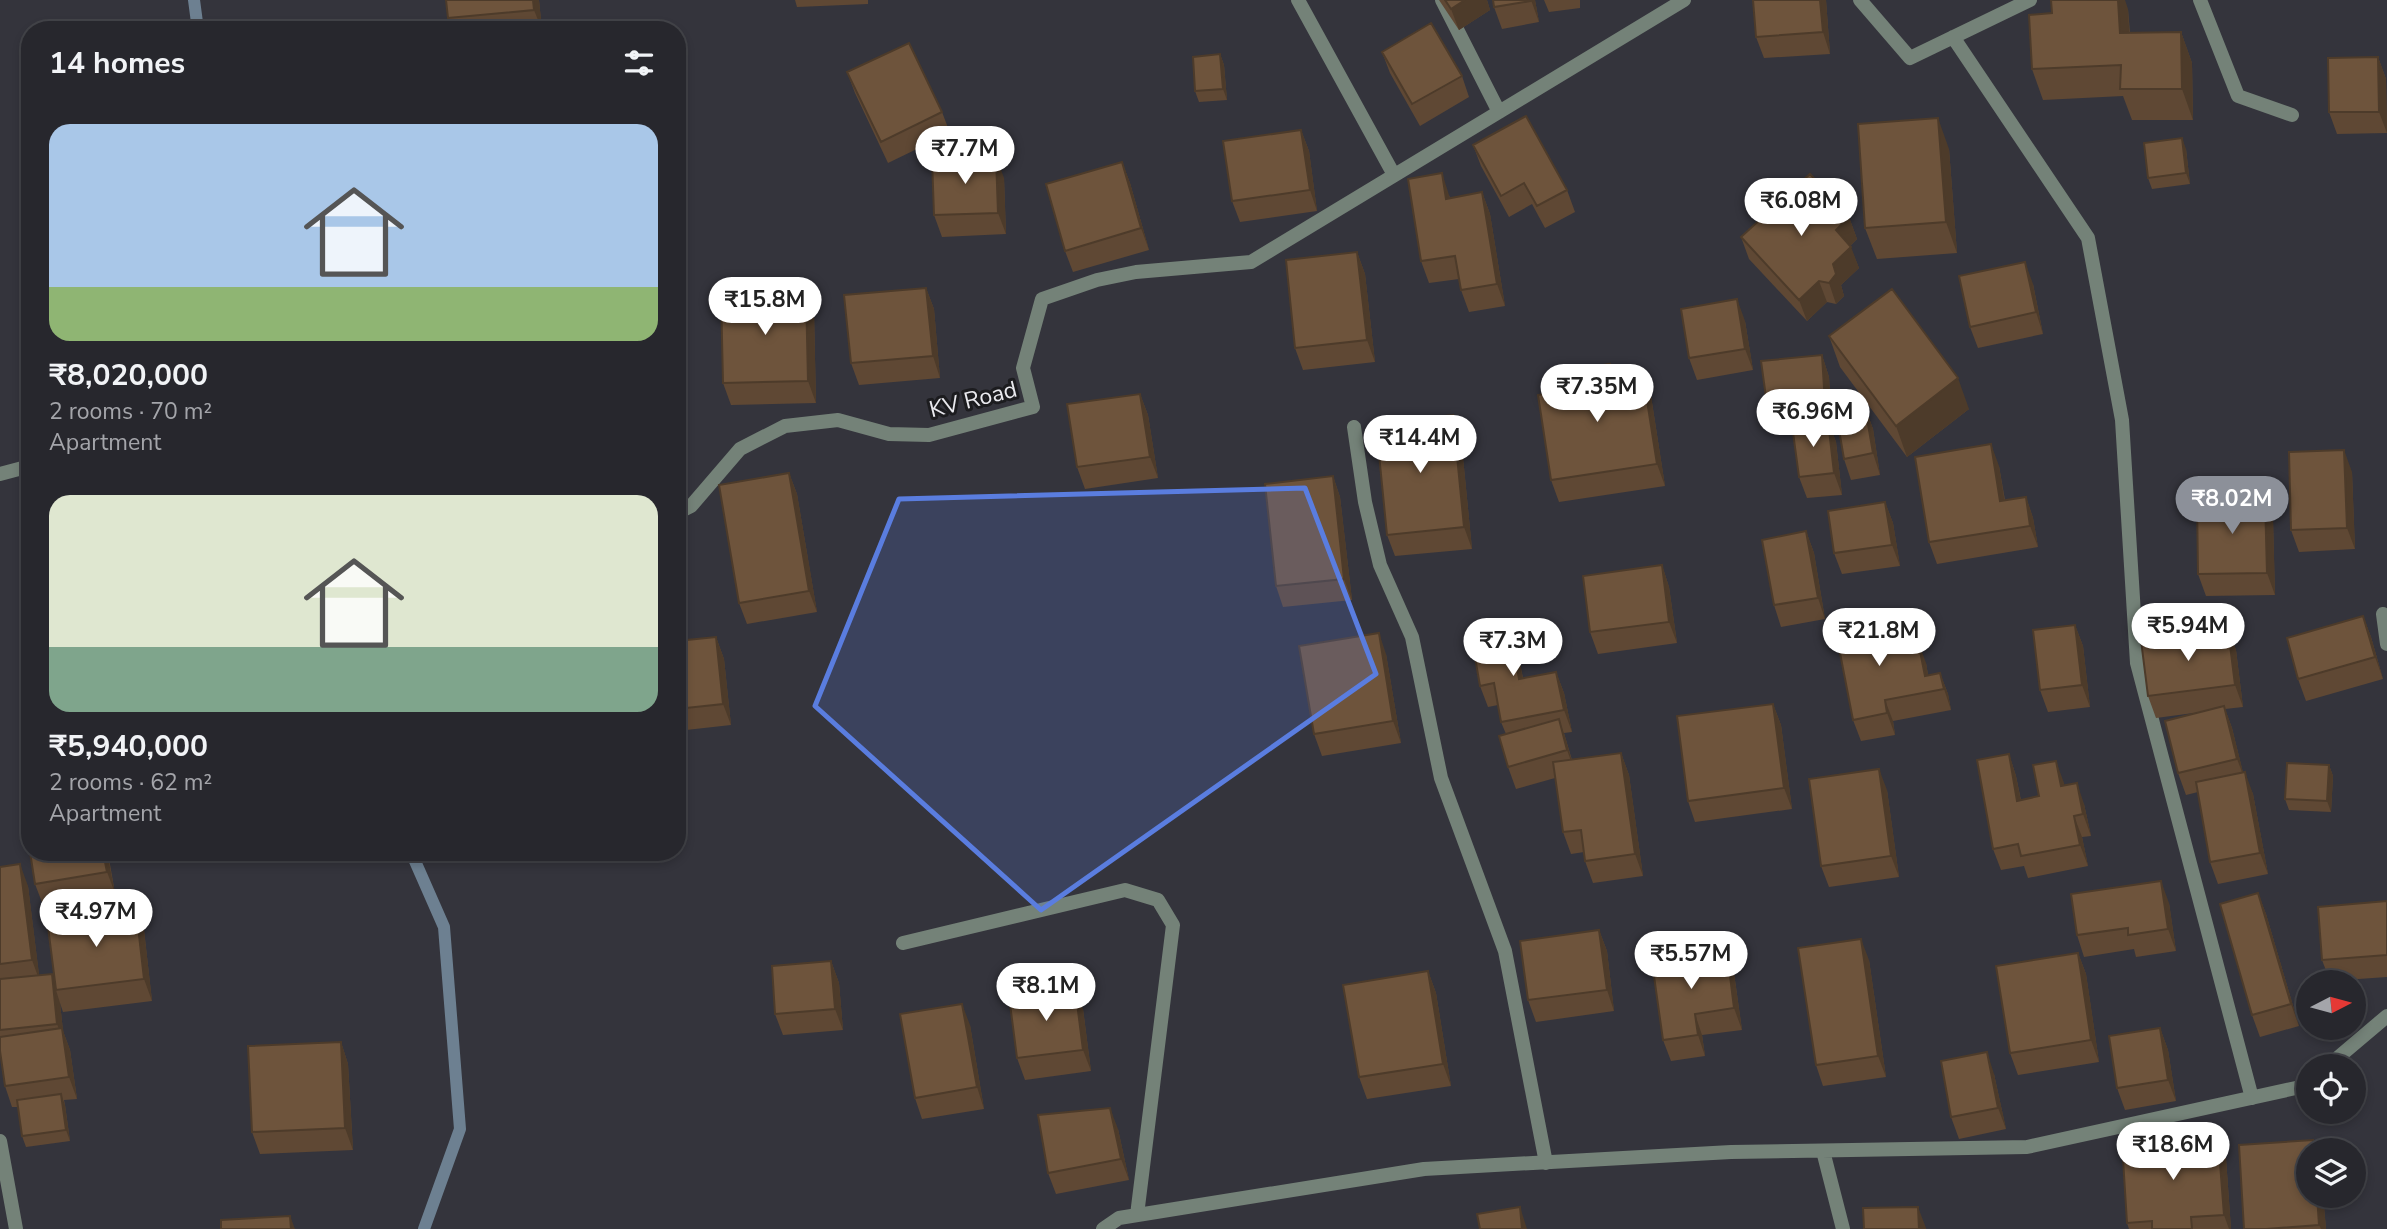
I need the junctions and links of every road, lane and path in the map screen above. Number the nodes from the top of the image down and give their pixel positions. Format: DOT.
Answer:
graph roads {
  1 [pos="1298,0"];
  2 [pos="1442,0"];
  3 [pos="1684,0"];
  4 [pos="1860,0"];
  5 [pos="2030,0"];
  6 [pos="2200,0"];
  7 [pos="1953,37"];
  8 [pos="1499,112"];
  9 [pos="2292,115"];
  10 [pos="1394,176"];
  11 [pos="1354,427"];
  12 [pos="21,468"];
  13 [pos="0,474"];
  14 [pos="686,508"];
  15 [pos="2383,614"];
  16 [pos="2387,644"];
  17 [pos="903,943"];
  18 [pos="2387,1016"];
  19 [pos="2342,1054"];
  20 [pos="2296,1088"];
  21 [pos="2252,1098"];
  22 [pos="0,1141"];
  23 [pos="1822,1151"];
  24 [pos="1546,1163"];
  25 [pos="1137,1215"];
  26 [pos="16,1229"];
  27 [pos="1103,1229"];
  28 [pos="1843,1229"];
  1 -- 10 [label="street"];
  2 -- 8 [label="street"];
  3 -- 8 [label="street"];
  4 -- 7 [label="street"];
  5 -- 7 [label="street"];
  6 -- 9 [label="street"];
  7 -- 21 [label="street"];
  8 -- 10 [label="street"];
  10 -- 14 [label="street, KV Road"];
  11 -- 24 [label="street"];
  12 -- 13 [label="street"];
  15 -- 16 [label="street"];
  17 -- 25 [label="street"];
  18 -- 19 [label="street"];
  20 -- 21 [label="street"];
  21 -- 23 [label="street"];
  22 -- 26 [label="street"];
  23 -- 24 [label="street"];
  23 -- 28 [label="street"];
  24 -- 25 [label="street"];
  25 -- 27 [label="street"];
}
